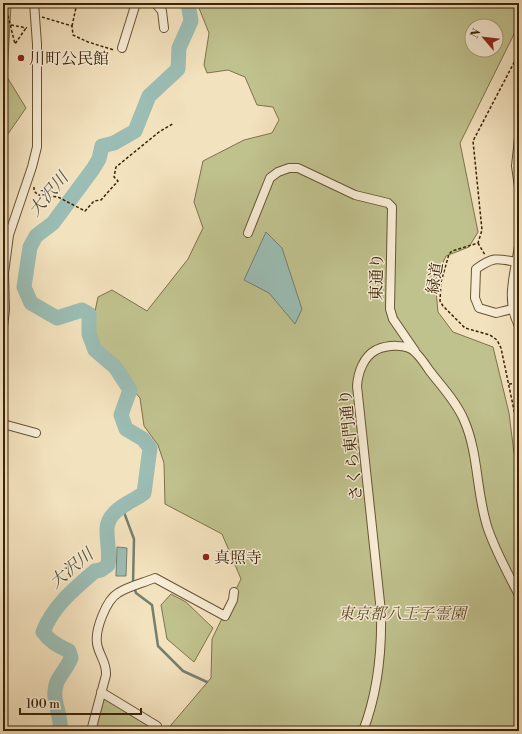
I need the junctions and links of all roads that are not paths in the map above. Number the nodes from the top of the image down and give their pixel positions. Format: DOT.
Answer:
graph roads {
  1 [pos="34,3"];
  2 [pos="136,3"];
  3 [pos="155,3"];
  4 [pos="164,28"];
  5 [pos="121,49"];
  6 [pos="519,138"];
  7 [pos="519,187"];
  8 [pos="248,233"];
  9 [pos="519,246"];
  10 [pos="516,262"];
  11 [pos="512,309"];
  12 [pos="519,326"];
  13 [pos="3,327"];
  14 [pos="415,351"];
  15 [pos="3,424"];
  16 [pos="36,433"];
  17 [pos="234,592"];
  18 [pos="519,595"];
  19 [pos="101,692"];
  20 [pos="90,731"];
  21 [pos="154,731"];
  22 [pos="363,731"];
  1 -- 13 [label="street"];
  2 -- 5 [label="street"];
  3 -- 4 [label="street"];
  6 -- 7 [label="street"];
  8 -- 14 [label="street, 東通り"];
  9 -- 10 [label="street"];
  10 -- 11 [label="street"];
  10 -- 11 [label="street"];
  11 -- 12 [label="street"];
  14 -- 18 [label="street"];
  14 -- 22 [label="street, さくら東門通り"];
  15 -- 16 [label="street"];
  17 -- 19 [label="street"];
  19 -- 20 [label="street"];
  19 -- 21 [label="street"];
}
